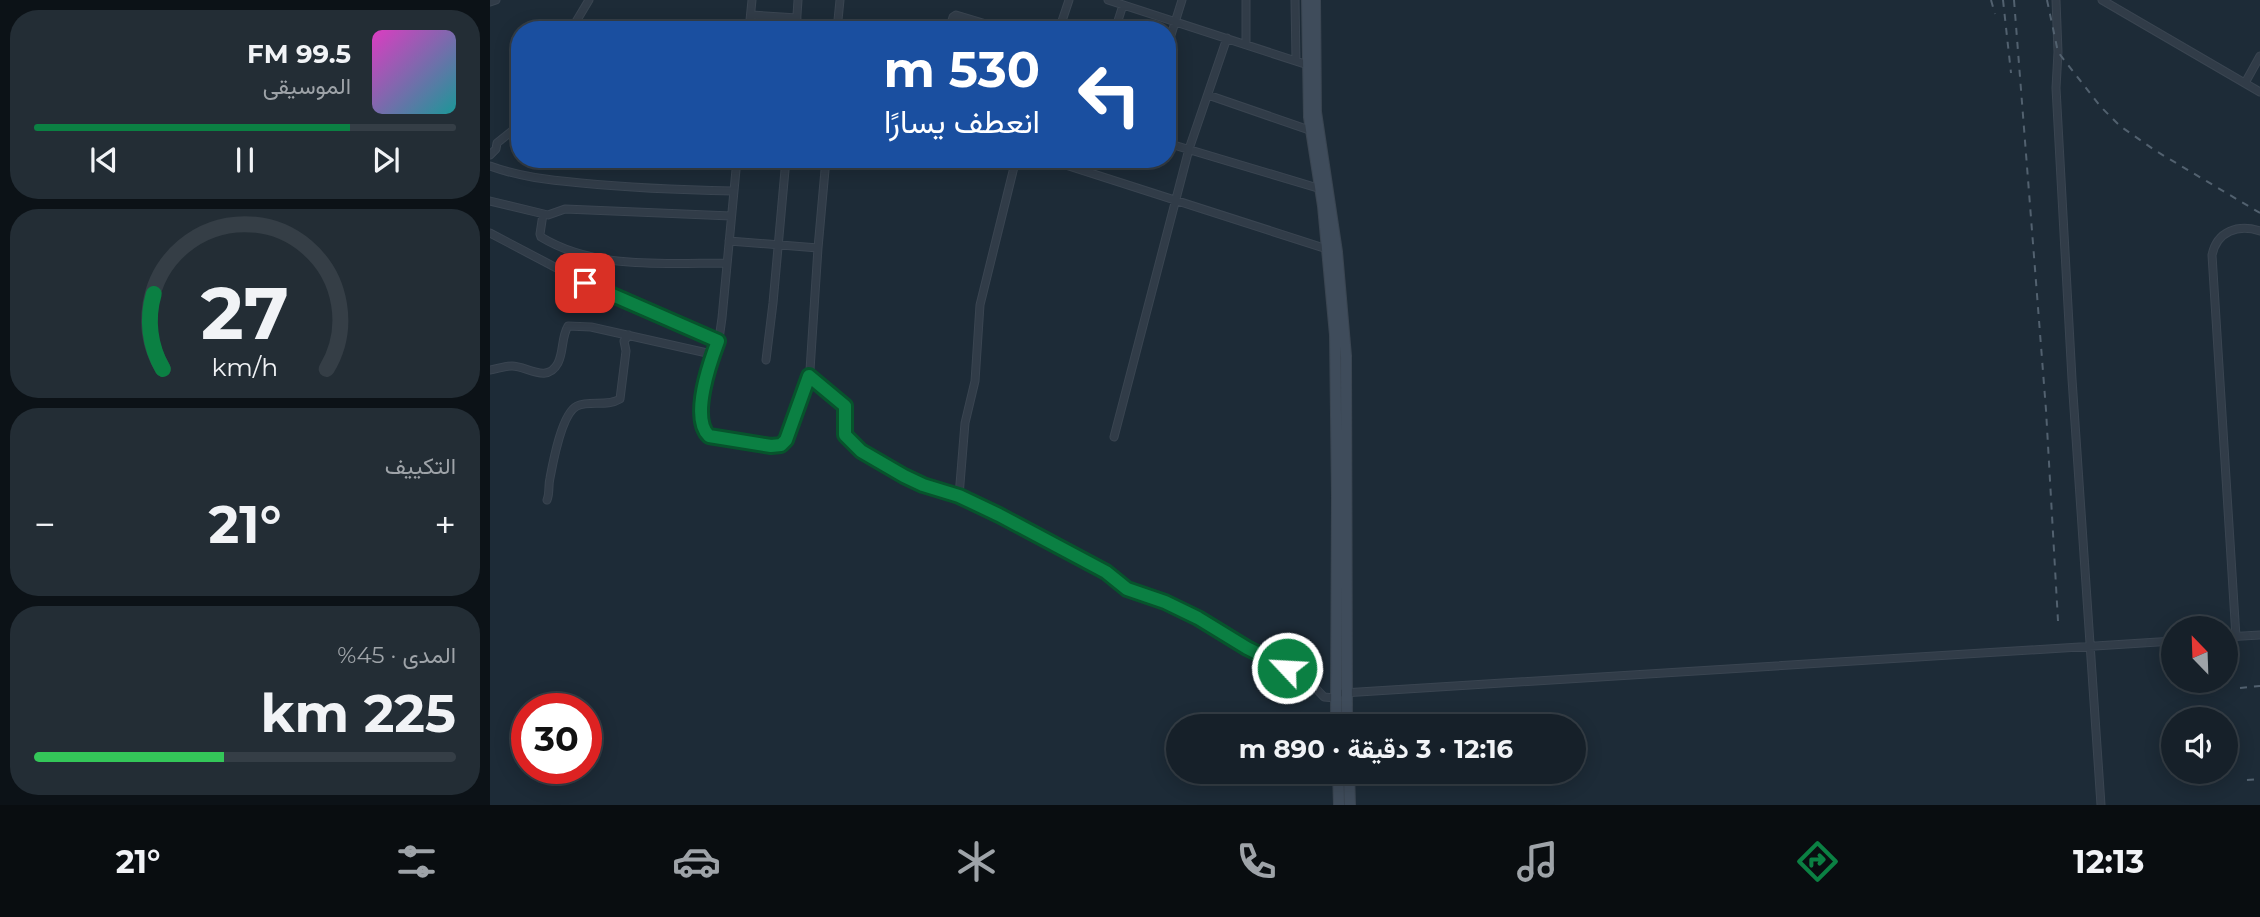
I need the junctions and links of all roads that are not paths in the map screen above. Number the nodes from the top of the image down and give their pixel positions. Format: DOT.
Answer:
graph roads {
  1 [pos="496,0"];
  2 [pos="589,0"];
  3 [pos="752,0"];
  4 [pos="798,0"];
  5 [pos="840,0"];
  6 [pos="1069,0"];
  7 [pos="1108,0"];
  8 [pos="1182,0"];
  9 [pos="1245,0"];
  10 [pos="1296,0"];
  11 [pos="1307,0"];
  12 [pos="1315,0"];
  13 [pos="2056,0"];
  14 [pos="2102,0"];
  15 [pos="490,2"];
  16 [pos="1123,5"];
  17 [pos="751,15"];
  18 [pos="797,18"];
  19 [pos="576,21"];
  20 [pos="750,21"];
  21 [pos="797,21"];
  22 [pos="838,21"];
  23 [pos="952,21"];
  24 [pos="976,21"];
  25 [pos="1062,21"];
  26 [pos="1118,21"];
  27 [pos="1176,21"];
  28 [pos="1227,38"];
  29 [pos="1246,44"];
  30 [pos="2260,57"];
  31 [pos="1296,61"];
  32 [pos="1312,66"];
  33 [pos="2245,83"];
  34 [pos="2260,92"];
  35 [pos="1208,94"];
  36 [pos="1315,132"];
  37 [pos="511,134"];
  38 [pos="493,143"];
  39 [pos="1176,145"];
  40 [pos="1189,149"];
  41 [pos="490,155"];
  42 [pos="490,166"];
  43 [pos="736,168"];
  44 [pos="785,168"];
  45 [pos="825,168"];
  46 [pos="1014,168"];
  47 [pos="1074,168"];
  48 [pos="1324,190"];
  49 [pos="733,191"];
  50 [pos="490,201"];
  51 [pos="1175,201"];
  52 [pos="543,214"];
  53 [pos="731,216"];
  54 [pos="2260,231"];
  55 [pos="490,233"];
  56 [pos="729,241"];
  57 [pos="779,245"];
  58 [pos="818,248"];
  59 [pos="1332,251"];
  60 [pos="727,263"];
  61 [pos="629,335"];
  62 [pos="718,341"];
  63 [pos="715,351"];
  64 [pos="766,360"];
  65 [pos="490,370"];
  66 [pos="809,376"];
  67 [pos="1114,437"];
  68 [pos="959,496"];
  69 [pos="547,500"];
  70 [pos="2235,616"];
  71 [pos="2260,635"];
  72 [pos="2238,637"];
  73 [pos="2161,642"];
  74 [pos="2091,647"];
  75 [pos="1348,692"];
  76 [pos="1335,696"];
  77 [pos="1336,714"];
  78 [pos="1347,714"];
  79 [pos="1338,784"];
  80 [pos="1349,784"];
  81 [pos="1339,805"];
  82 [pos="1350,805"];
  83 [pos="2101,805"];
  1 -- 15 [label="street"];
  2 -- 19 [label="street"];
  3 -- 17 [label="street"];
  4 -- 18 [label="street"];
  5 -- 22 [label="street"];
  6 -- 25 [label="street"];
  7 -- 16 [label="street"];
  8 -- 27 [label="street"];
  9 -- 29 [label="street"];
  10 -- 31 [label="street"];
  11 -- 32 [label="main road"];
  12 -- 32 [label="main road"];
  13 -- 74 [label="street"];
  14 -- 33 [label="street"];
  16 -- 26 [label="street"];
  16 -- 27 [label="street"];
  17 -- 18 [label="street"];
  17 -- 20 [label="street"];
  18 -- 21 [label="street"];
  23 -- 24 [label="street"];
  27 -- 28 [label="street"];
  28 -- 29 [label="street"];
  28 -- 35 [label="street"];
  29 -- 31 [label="street"];
  30 -- 33 [label="street"];
  31 -- 32 [label="street"];
  32 -- 36 [label="main road"];
  33 -- 34 [label="street"];
  35 -- 36 [label="street"];
  35 -- 40 [label="street"];
  36 -- 48 [label="main road"];
  37 -- 38 [label="street"];
  38 -- 41 [label="street"];
  39 -- 40 [label="street"];
  40 -- 48 [label="street"];
  40 -- 51 [label="street"];
  42 -- 49 [label="street"];
  43 -- 49 [label="street"];
  44 -- 57 [label="street"];
  45 -- 58 [label="street"];
  46 -- 68 [label="street"];
  47 -- 51 [label="street"];
  48 -- 59 [label="main road"];
  49 -- 53 [label="street"];
  50 -- 52 [label="street"];
  51 -- 59 [label="street"];
  51 -- 67 [label="street"];
  52 -- 53 [label="street"];
  52 -- 60 [label="street"];
  53 -- 56 [label="street"];
  54 -- 70 [label="street"];
  55 -- 62 [label="street"];
  56 -- 57 [label="street"];
  56 -- 60 [label="street"];
  57 -- 58 [label="street"];
  57 -- 64 [label="street"];
  58 -- 66 [label="street"];
  59 -- 75 [label="main road"];
  59 -- 76 [label="main road"];
  60 -- 62 [label="street"];
  61 -- 63 [label="street"];
  61 -- 65 [label="street"];
  61 -- 69 [label="street"];
  62 -- 63 [label="street"];
  63 -- 66 [label="street"];
  66 -- 68 [label="street"];
  68 -- 76 [label="street"];
  71 -- 72 [label="street"];
  73 -- 74 [label="street"];
  74 -- 75 [label="street"];
  74 -- 83 [label="street"];
  75 -- 76 [label="street"];
  75 -- 78 [label="main road"];
  76 -- 77 [label="main road"];
  79 -- 81 [label="main road"];
  80 -- 82 [label="main road"];
}
